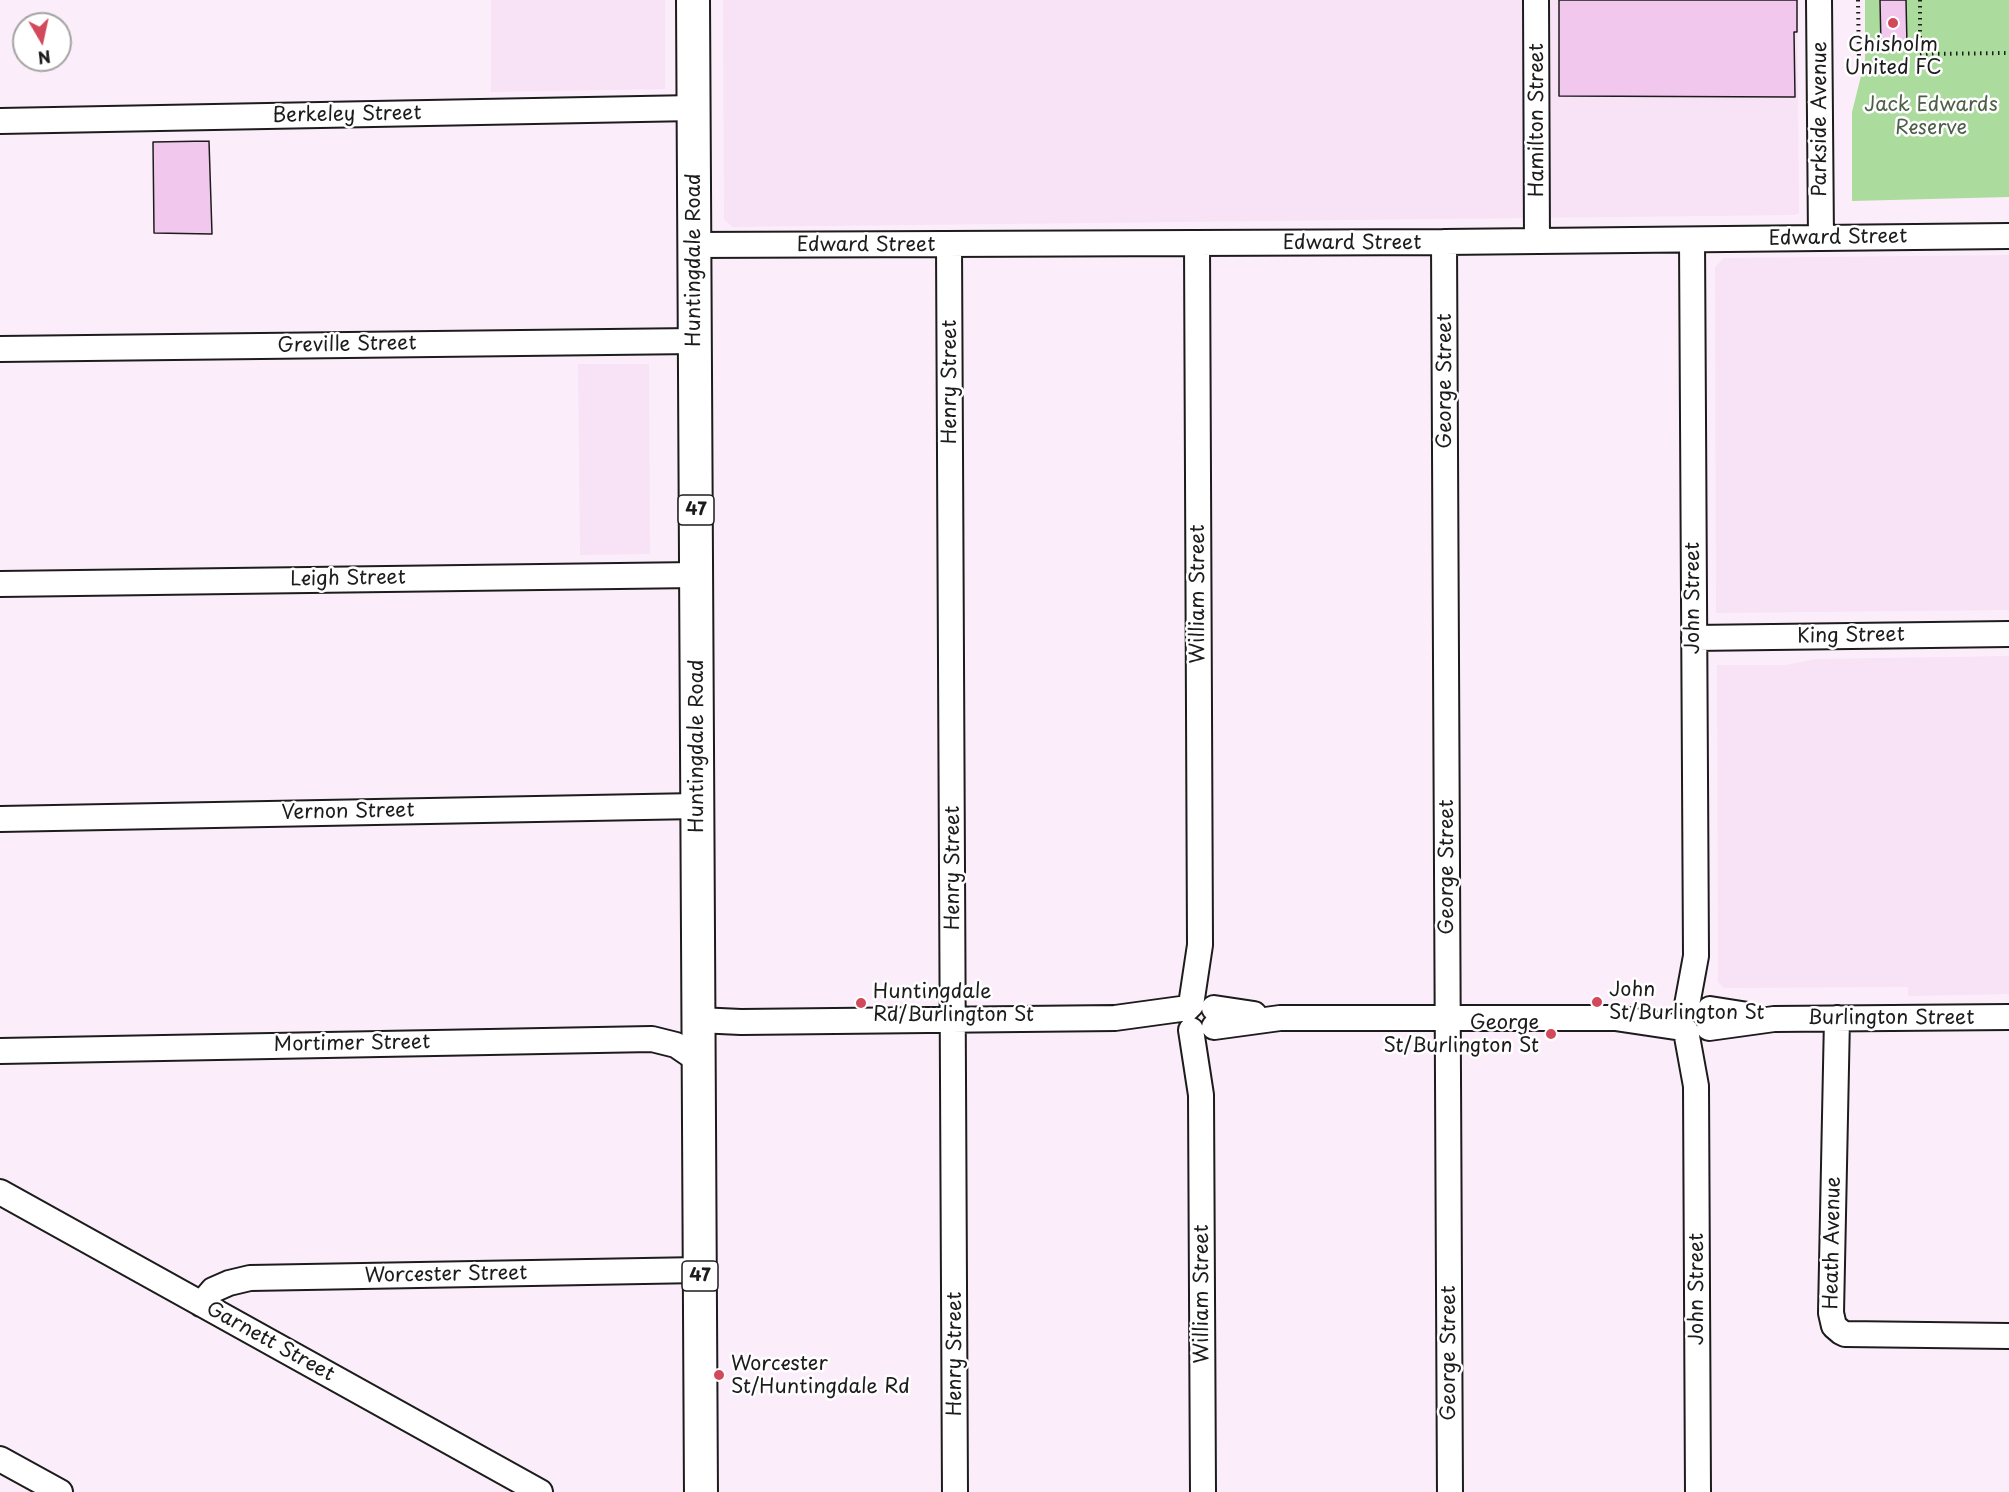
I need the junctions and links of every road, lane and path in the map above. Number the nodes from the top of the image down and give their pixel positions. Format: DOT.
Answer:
graph roads {
  1 [pos="693,0"];
  2 [pos="1536,0"];
  3 [pos="1819,0"];
  4 [pos="1858,0"];
  5 [pos="1920,0"];
  6 [pos="2009,53"];
  7 [pos="1859,63"];
  8 [pos="694,108"];
  9 [pos="0,121"];
  10 [pos="2009,236"];
  11 [pos="1821,238"];
  12 [pos="1692,240"];
  13 [pos="1538,241"];
  14 [pos="1444,242"];
  15 [pos="1197,243"];
  16 [pos="694,245"];
  17 [pos="950,245"];
  18 [pos="695,341"];
  19 [pos="0,349"];
  20 [pos="696,575"];
  21 [pos="0,584"];
  22 [pos="2009,634"];
  23 [pos="1694,638"];
  24 [pos="697,806"];
  25 [pos="0,819"];
  26 [pos="2009,1017"];
  27 [pos="1201,1018"];
  28 [pos="1448,1018"];
  29 [pos="1696,1018"];
  30 [pos="1837,1018"];
  31 [pos="698,1020"];
  32 [pos="953,1020"];
  33 [pos="0,1051"];
  34 [pos="698,1060"];
  35 [pos="0,1192"];
  36 [pos="700,1270"];
  37 [pos="201,1304"];
  38 [pos="2009,1336"];
  39 [pos="0,1459"];
  40 [pos="60,1492"];
  41 [pos="540,1492"];
  42 [pos="701,1492"];
  43 [pos="955,1492"];
  44 [pos="1203,1492"];
  45 [pos="1450,1492"];
  46 [pos="1698,1492"];
  1 -- 8 [label="main road, Huntingdale Road / 47"];
  2 -- 13 [label="street, Hamilton Street"];
  3 -- 11 [label="street, Parkside Avenue"];
  4 -- 7 [label="path"];
  5 -- 6 [label="path"];
  8 -- 9 [label="street, Berkeley Street"];
  8 -- 16 [label="main road, Huntingdale Road / 47"];
  10 -- 11 [label="street, Edward Street"];
  11 -- 12 [label="street, Edward Street"];
  12 -- 13 [label="street, Edward Street"];
  12 -- 23 [label="street, John Street"];
  13 -- 14 [label="street, Edward Street"];
  14 -- 15 [label="street, Edward Street"];
  14 -- 28 [label="street, George Street"];
  15 -- 17 [label="street, Edward Street"];
  15 -- 27 [label="street, William Street"];
  16 -- 17 [label="street, Edward Street"];
  16 -- 18 [label="main road, Huntingdale Road / 47"];
  17 -- 32 [label="street, Henry Street"];
  18 -- 19 [label="street, Greville Street"];
  18 -- 20 [label="main road, Huntingdale Road / 47"];
  20 -- 21 [label="street, Leigh Street"];
  20 -- 24 [label="main road, Huntingdale Road / 47"];
  22 -- 23 [label="street, King Street"];
  23 -- 29 [label="street, John Street"];
  24 -- 25 [label="street, Vernon Street"];
  24 -- 31 [label="main road, Huntingdale Road / 47"];
  26 -- 30 [label="street, Burlington Street"];
  27 -- 28 [label="street, Burlington Street"];
  27 -- 32 [label="street, Burlington Street"];
  27 -- 44 [label="street, William Street"];
  28 -- 29 [label="street, Burlington Street"];
  28 -- 45 [label="street, George Street"];
  29 -- 30 [label="street, Burlington Street"];
  29 -- 46 [label="street, John Street"];
  30 -- 38 [label="street, Heath Avenue"];
  31 -- 32 [label="street, Burlington Street"];
  31 -- 34 [label="main road, Huntingdale Road / 47"];
  32 -- 43 [label="street, Henry Street"];
  33 -- 34 [label="street, Mortimer Street"];
  34 -- 36 [label="main road, Huntingdale Road / 47"];
  35 -- 37 [label="street, Garnett Street"];
  36 -- 37 [label="street, Worcester Street"];
  36 -- 42 [label="main road, Huntingdale Road / 47"];
  37 -- 41 [label="street, Garnett Street"];
  39 -- 40 [label="street"];
}
